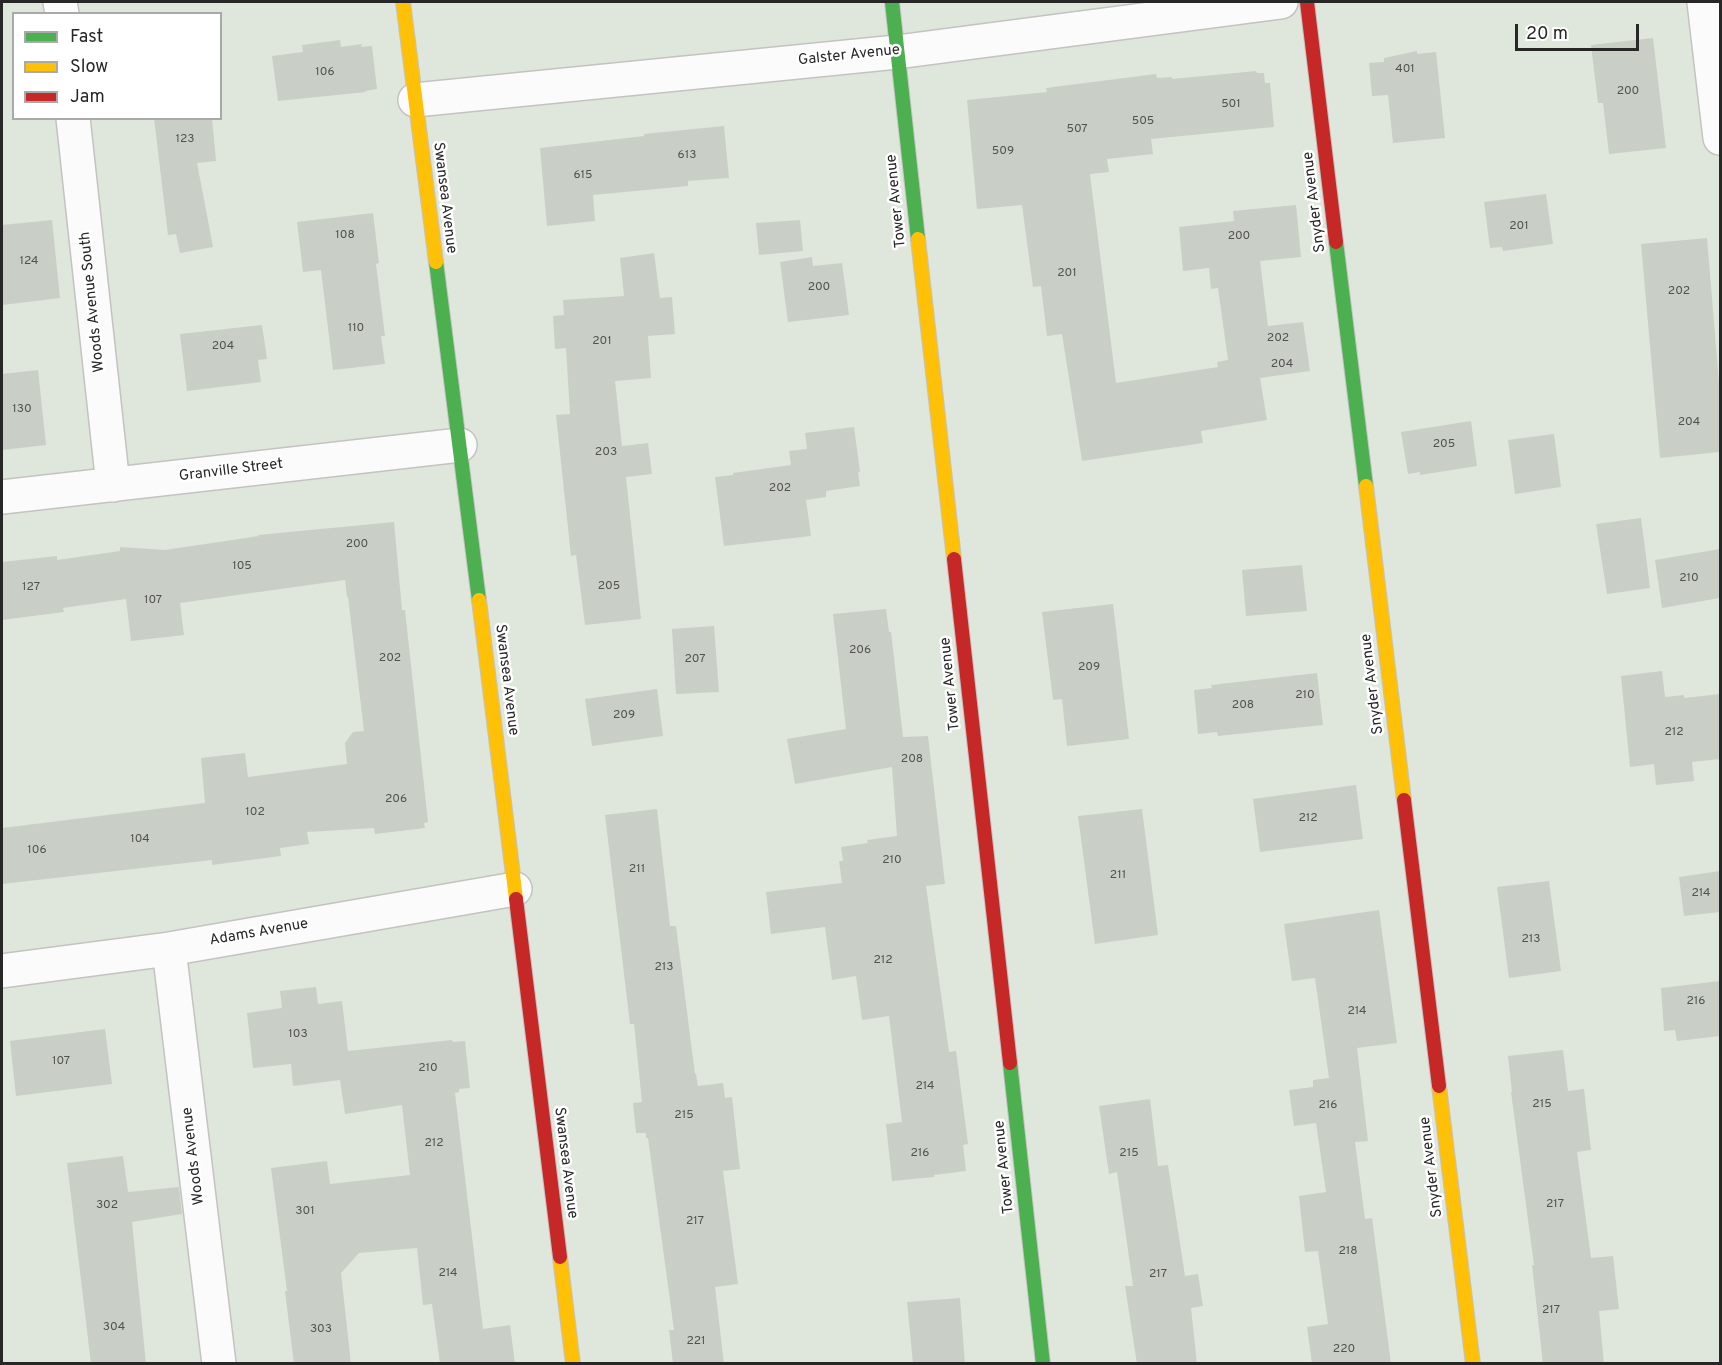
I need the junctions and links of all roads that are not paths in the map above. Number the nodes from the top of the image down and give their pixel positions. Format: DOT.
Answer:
graph roads {
  1 [pos="403,2"];
  2 [pos="892,2"];
  3 [pos="1281,2"];
  4 [pos="1307,2"];
  5 [pos="1704,2"];
  6 [pos="897,52"];
  7 [pos="415,100"];
  8 [pos="73,120"];
  9 [pos="1720,138"];
  10 [pos="460,445"];
  11 [pos="113,485"];
  12 [pos="2,497"];
  13 [pos="515,889"];
  14 [pos="169,949"];
  15 [pos="2,971"];
  16 [pos="219,1364"];
  17 [pos="573,1364"];
  18 [pos="1043,1364"];
  19 [pos="1473,1364"];
  1 -- 7 [label="street, Swansea Avenue"];
  2 -- 6 [label="street, Tower Avenue"];
  3 -- 6 [label="street, Galster Avenue"];
  4 -- 19 [label="street, Snyder Avenue"];
  5 -- 9 [label="street"];
  6 -- 7 [label="street, Galster Avenue"];
  6 -- 18 [label="street, Tower Avenue"];
  7 -- 10 [label="street, Swansea Avenue"];
  8 -- 11 [label="street, Woods Avenue South"];
  10 -- 11 [label="street, Granville Street"];
  10 -- 13 [label="street, Swansea Avenue"];
  11 -- 12 [label="street, Granville Street"];
  13 -- 14 [label="street, Adams Avenue"];
  13 -- 17 [label="street, Swansea Avenue"];
  14 -- 15 [label="street, Adams Avenue"];
  14 -- 16 [label="street, Woods Avenue"];
}
